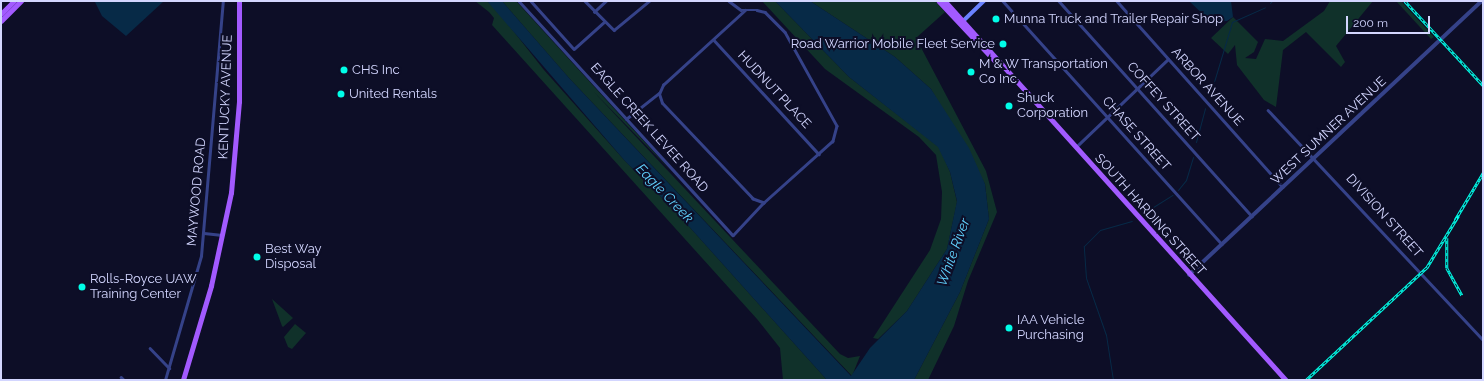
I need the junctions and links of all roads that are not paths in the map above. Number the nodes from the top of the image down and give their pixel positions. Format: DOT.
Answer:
graph roads {
  1 [pos="14,1"];
  2 [pos="21,1"];
  3 [pos="223,1"];
  4 [pos="239,1"];
  5 [pos="519,1"];
  6 [pos="531,1"];
  7 [pos="585,1"];
  8 [pos="606,1"];
  9 [pos="649,1"];
  10 [pos="729,1"];
  11 [pos="939,1"];
  12 [pos="946,1"];
  13 [pos="984,1"];
  14 [pos="1003,1"];
  15 [pos="1059,1"];
  16 [pos="1116,1"];
  17 [pos="1482,1"];
  18 [pos="745,10"];
  19 [pos="594,12"];
  20 [pos="1,14"];
  21 [pos="1,21"];
  22 [pos="604,22"];
  23 [pos="962,22"];
  24 [pos="714,40"];
  25 [pos="1168,59"];
  26 [pos="1138,88"];
  27 [pos="659,93"];
  28 [pos="1268,110"];
  29 [pos="1107,117"];
  30 [pos="626,119"];
  31 [pos="1075,148"];
  32 [pos="820,154"];
  33 [pos="1315,157"];
  34 [pos="1283,187"];
  35 [pos="763,203"];
  36 [pos="1252,216"];
  37 [pos="204,233"];
  38 [pos="223,237"];
  39 [pos="1222,244"];
  40 [pos="1189,275"];
  41 [pos="1483,340"];
  42 [pos="150,348"];
  43 [pos="169,368"];
  44 [pos="121,377"];
  45 [pos="124,380"];
  46 [pos="165,380"];
  47 [pos="183,380"];
  48 [pos="1286,380"];
  1 -- 20 [label="main road"];
  2 -- 21 [label="main road"];
  3 -- 37 [label="street, MAYWOOD ROAD"];
  4 -- 38 [label="main road, KENTUCKY AVENUE"];
  5 -- 30 [label="street, EAGLE CREEK LEVEE ROAD"];
  6 -- 22 [label="street"];
  7 -- 19 [label="street"];
  8 -- 19 [label="street"];
  9 -- 22 [label="street"];
  10 -- 18 [label="street"];
  11 -- 23 [label="main road"];
  12 -- 23 [label="main road"];
  13 -- 23 [label="main road"];
  14 -- 29 [label="street, CHASE STREET"];
  15 -- 26 [label="street, COFFEY STREET"];
  16 -- 25 [label="street, ARBOR AVENUE"];
  17 -- 33 [label="street, WEST SUMNER AVENUE"];
  18 -- 24 [label="street"];
  18 -- 32 [label="street"];
  19 -- 22 [label="street"];
  23 -- 31 [label="main road, SOUTH HARDING STREET"];
  24 -- 27 [label="street"];
  24 -- 32 [label="street, HUDNUT PLACE"];
  25 -- 26 [label="street"];
  25 -- 34 [label="street, ARBOR AVENUE"];
  26 -- 29 [label="street"];
  26 -- 36 [label="street, COFFEY STREET"];
  27 -- 30 [label="street"];
  27 -- 35 [label="street"];
  28 -- 33 [label="street, DIVISION STREET"];
  29 -- 31 [label="street"];
  29 -- 39 [label="street, CHASE STREET"];
  30 -- 35 [label="street, EAGLE CREEK LEVEE ROAD"];
  31 -- 40 [label="main road, SOUTH HARDING STREET"];
  32 -- 35 [label="street"];
  33 -- 34 [label="street, WEST SUMNER AVENUE"];
  33 -- 41 [label="street, DIVISION STREET"];
  34 -- 36 [label="street, WEST SUMNER AVENUE"];
  36 -- 39 [label="street, WEST SUMNER AVENUE"];
  37 -- 38 [label="street"];
  37 -- 43 [label="street, MAYWOOD ROAD"];
  38 -- 47 [label="main road, KENTUCKY AVENUE"];
  39 -- 40 [label="street, WEST SUMNER AVENUE"];
  40 -- 48 [label="main road, SOUTH HARDING STREET"];
  42 -- 43 [label="street"];
  43 -- 46 [label="street, MAYWOOD ROAD"];
  44 -- 45 [label="street"];
}
